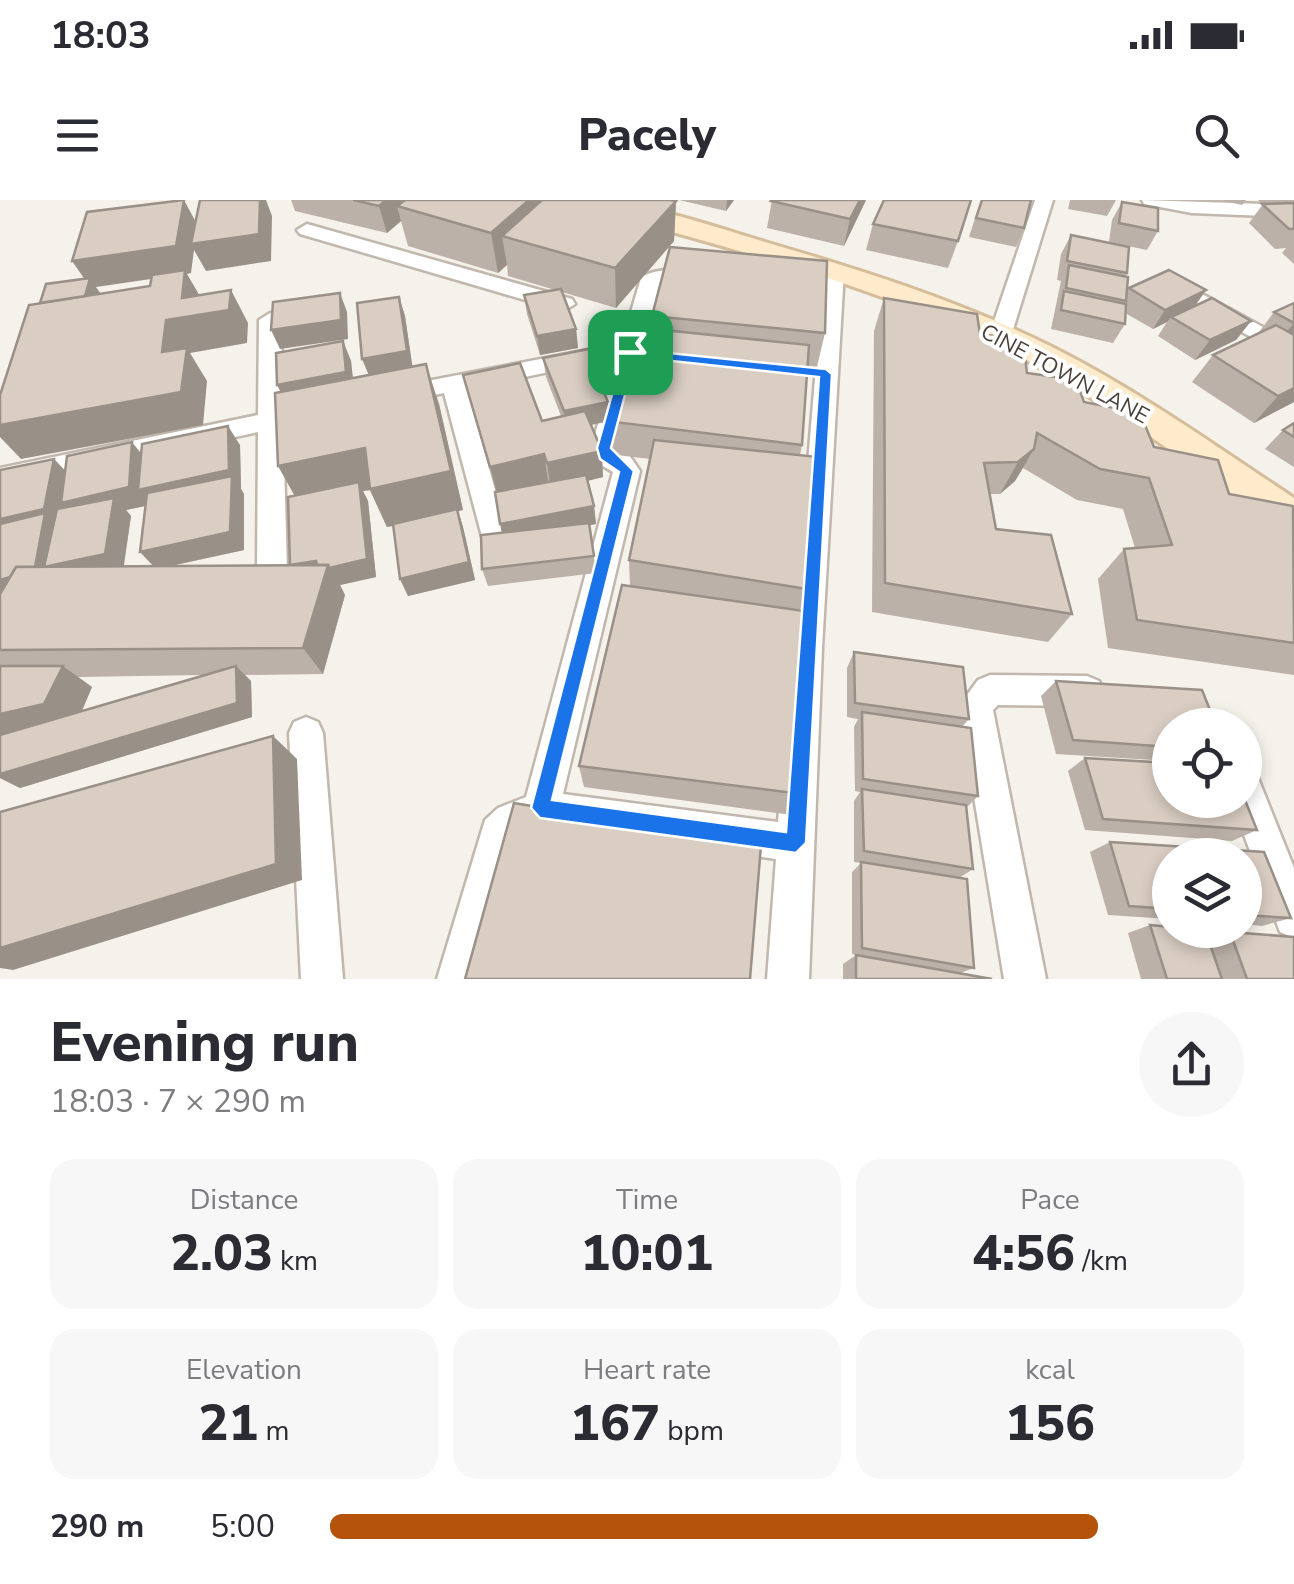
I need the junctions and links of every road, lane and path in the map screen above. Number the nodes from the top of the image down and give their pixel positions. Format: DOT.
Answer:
graph roads {
  1 [pos="586,200"];
  2 [pos="1152,200"];
  3 [pos="1192,204"];
  4 [pos="1038,205"];
  5 [pos="644,207"];
  6 [pos="1294,211"];
  7 [pos="306,230"];
  8 [pos="734,281"];
  9 [pos="833,281"];
  10 [pos="773,285"];
  11 [pos="1180,288"];
  12 [pos="564,304"];
  13 [pos="270,320"];
  14 [pos="1000,336"];
  15 [pos="628,354"];
  16 [pos="1294,354"];
  17 [pos="454,384"];
  18 [pos="272,420"];
  19 [pos="620,462"];
  20 [pos="659,466"];
  21 [pos="0,478"];
  22 [pos="1287,505"];
  23 [pos="495,540"];
  24 [pos="272,570"];
  25 [pos="593,606"];
  26 [pos="632,611"];
  27 [pos="768,629"];
  28 [pos="807,634"];
  29 [pos="1110,692"];
  30 [pos="306,733"];
  31 [pos="540,808"];
  32 [pos="1256,818"];
  33 [pos="796,843"];
  34 [pos="1294,918"];
  35 [pos="322,979"];
  36 [pos="458,979"];
  37 [pos="788,979"];
  38 [pos="1025,979"];
  1 -- 5 [label="street, CINE TOWN LANE"];
  2 -- 3 [label="street"];
  3 -- 6 [label="street"];
  4 -- 14 [label="street"];
  5 -- 9 [label="street, CINE TOWN LANE"];
  7 -- 12 [label="street"];
  8 -- 15 [label="street"];
  9 -- 10 [label="street"];
  9 -- 14 [label="street, CINE TOWN LANE"];
  9 -- 28 [label="street"];
  11 -- 16 [label="street"];
  13 -- 18 [label="street"];
  14 -- 22 [label="street, CINE TOWN LANE"];
  15 -- 17 [label="street"];
  15 -- 19 [label="street"];
  17 -- 18 [label="street"];
  17 -- 23 [label="street"];
  18 -- 21 [label="street"];
  18 -- 24 [label="street"];
  19 -- 20 [label="street"];
  19 -- 25 [label="street"];
  25 -- 26 [label="street"];
  25 -- 31 [label="street"];
  27 -- 28 [label="street"];
  28 -- 33 [label="street"];
  29 -- 38 [label="street"];
  30 -- 35 [label="street"];
  31 -- 33 [label="street"];
  31 -- 36 [label="street"];
  32 -- 34 [label="street"];
  33 -- 37 [label="street"];
}
